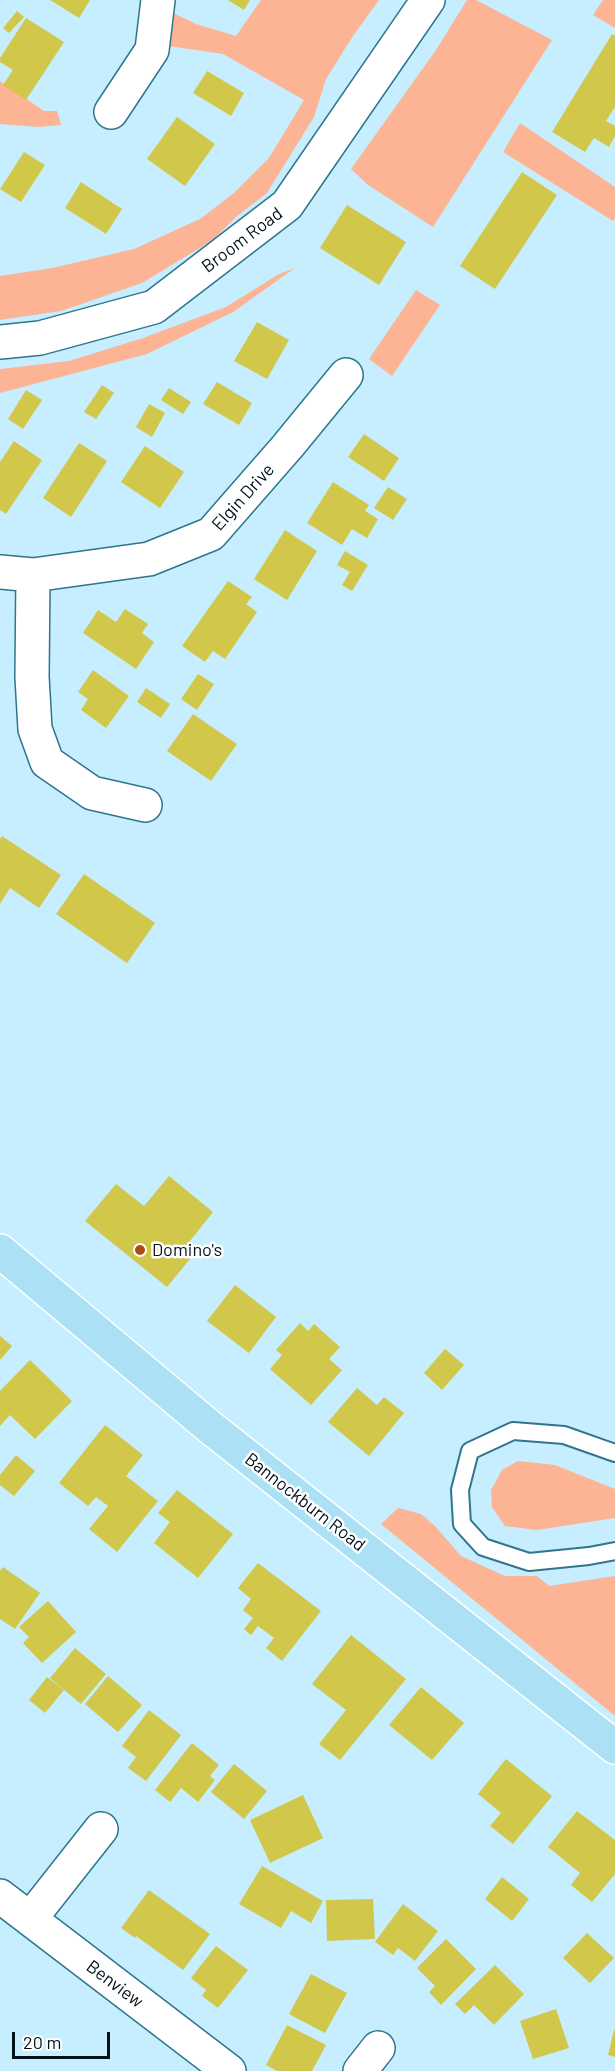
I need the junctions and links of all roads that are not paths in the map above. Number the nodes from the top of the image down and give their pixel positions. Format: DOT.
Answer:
graph roads {
  1 [pos="158,0"];
  2 [pos="428,0"];
  3 [pos="111,112"];
  4 [pos="0,342"];
  5 [pos="346,375"];
  6 [pos="0,572"];
  7 [pos="33,575"];
  8 [pos="146,805"];
  9 [pos="0,1251"];
  10 [pos="615,1453"];
  11 [pos="615,1551"];
  12 [pos="615,1747"];
  13 [pos="101,1829"];
  14 [pos="0,1896"];
  15 [pos="30,1919"];
  16 [pos="229,2071"];
  1 -- 3 [label="street"];
  2 -- 4 [label="street, Broom Road"];
  5 -- 7 [label="street, Elgin Drive"];
  6 -- 7 [label="street, Elgin Drive"];
  7 -- 8 [label="street"];
  9 -- 12 [label="main road, Bannockburn Road"];
  10 -- 11 [label="lane"];
  13 -- 15 [label="street"];
  14 -- 15 [label="street, Benview"];
  15 -- 16 [label="street, Benview"];
}
